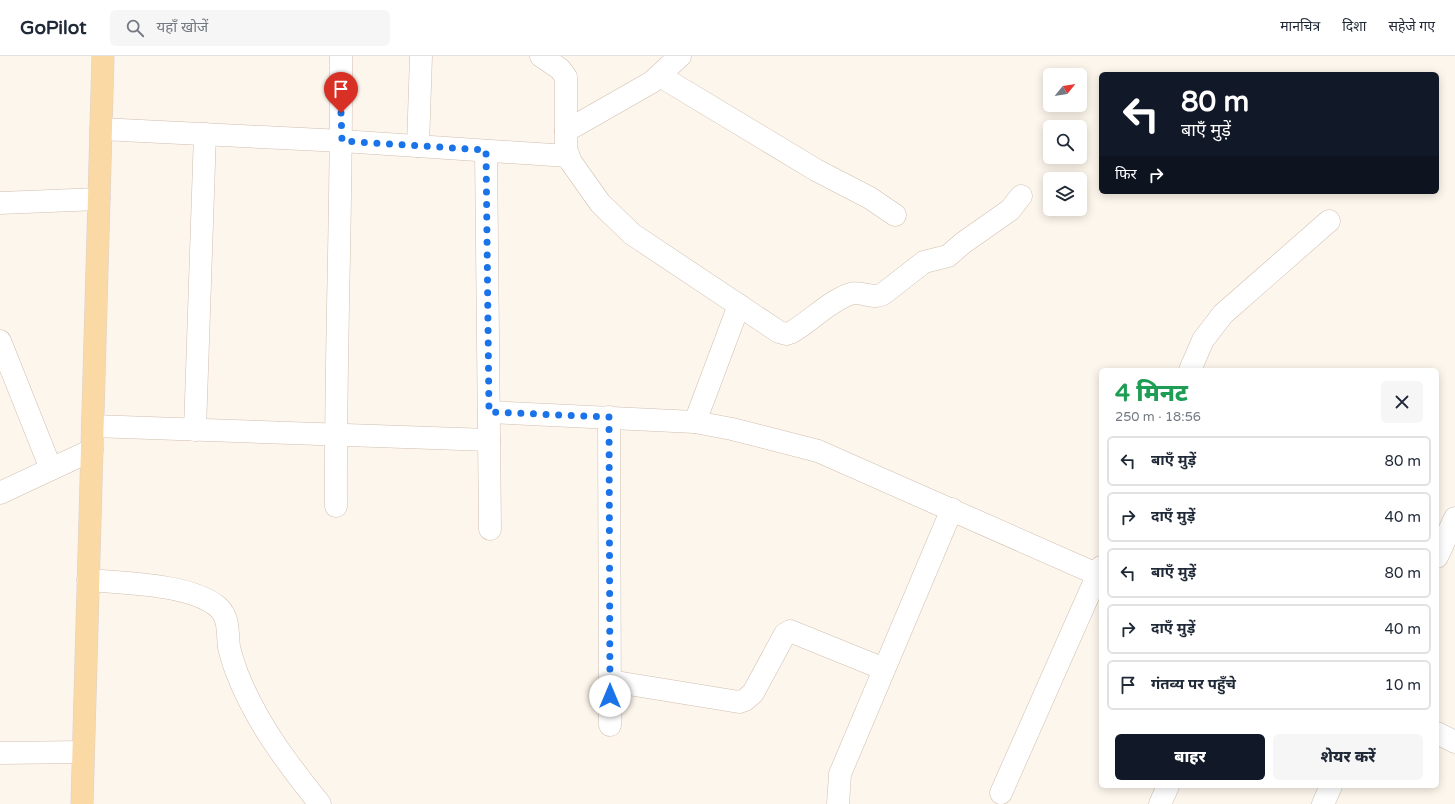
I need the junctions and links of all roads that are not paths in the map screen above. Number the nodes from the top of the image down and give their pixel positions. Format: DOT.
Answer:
graph roads {
  1 [pos="103,56"];
  2 [pos="341,56"];
  3 [pos="421,56"];
  4 [pos="541,56"];
  5 [pos="680,56"];
  6 [pos="660,76"];
  7 [pos="101,129"];
  8 [pos="566,131"];
  9 [pos="205,134"];
  10 [pos="342,141"];
  11 [pos="418,146"];
  12 [pos="486,150"];
  13 [pos="568,156"];
  14 [pos="1021,196"];
  15 [pos="99,199"];
  16 [pos="0,203"];
  17 [pos="895,214"];
  18 [pos="1329,221"];
  19 [pos="739,305"];
  20 [pos="0,341"];
  21 [pos="1191,368"];
  22 [pos="489,412"];
  23 [pos="609,417"];
  24 [pos="695,422"];
  25 [pos="92,426"];
  26 [pos="195,430"];
  27 [pos="335,434"];
  28 [pos="489,440"];
  29 [pos="92,450"];
  30 [pos="51,469"];
  31 [pos="0,492"];
  32 [pos="336,506"];
  33 [pos="952,509"];
  34 [pos="1455,518"];
  35 [pos="490,529"];
  36 [pos="1439,553"];
  37 [pos="1099,573"];
  38 [pos="1099,575"];
  39 [pos="88,580"];
  40 [pos="884,669"];
  41 [pos="610,681"];
  42 [pos="610,725"];
  43 [pos="1439,734"];
  44 [pos="1455,742"];
  45 [pos="83,752"];
  46 [pos="0,753"];
  47 [pos="1167,788"];
  48 [pos="1330,788"];
  49 [pos="1001,794"];
  50 [pos="82,804"];
  51 [pos="320,804"];
  52 [pos="838,804"];
  53 [pos="1160,804"];
  54 [pos="1323,804"];
  1 -- 7 [label="main road"];
  2 -- 10 [label="street"];
  3 -- 11 [label="street"];
  4 -- 8 [label="street"];
  5 -- 6 [label="street"];
  6 -- 8 [label="street"];
  6 -- 17 [label="street"];
  7 -- 9 [label="street"];
  7 -- 15 [label="main road"];
  8 -- 13 [label="street"];
  9 -- 10 [label="street"];
  9 -- 26 [label="street"];
  10 -- 11 [label="street"];
  10 -- 27 [label="street"];
  11 -- 12 [label="street"];
  12 -- 13 [label="street"];
  12 -- 22 [label="street"];
  13 -- 19 [label="street"];
  14 -- 19 [label="street"];
  15 -- 16 [label="street"];
  15 -- 25 [label="main road"];
  18 -- 21 [label="street"];
  19 -- 24 [label="street"];
  20 -- 30 [label="street"];
  22 -- 23 [label="street"];
  22 -- 28 [label="street"];
  23 -- 24 [label="street"];
  23 -- 41 [label="street"];
  24 -- 33 [label="street"];
  25 -- 26 [label="street"];
  25 -- 29 [label="main road"];
  26 -- 27 [label="street"];
  27 -- 28 [label="street"];
  27 -- 32 [label="street"];
  28 -- 35 [label="street"];
  29 -- 30 [label="street"];
  29 -- 39 [label="main road"];
  30 -- 31 [label="street"];
  33 -- 37 [label="street"];
  33 -- 40 [label="street"];
  34 -- 36 [label="street"];
  38 -- 49 [label="street"];
  39 -- 45 [label="main road"];
  39 -- 51 [label="street"];
  40 -- 41 [label="street"];
  40 -- 52 [label="street"];
  41 -- 42 [label="street"];
  43 -- 44 [label="street"];
  45 -- 46 [label="street"];
  45 -- 50 [label="main road"];
  47 -- 53 [label="street"];
  48 -- 54 [label="street"];
}
